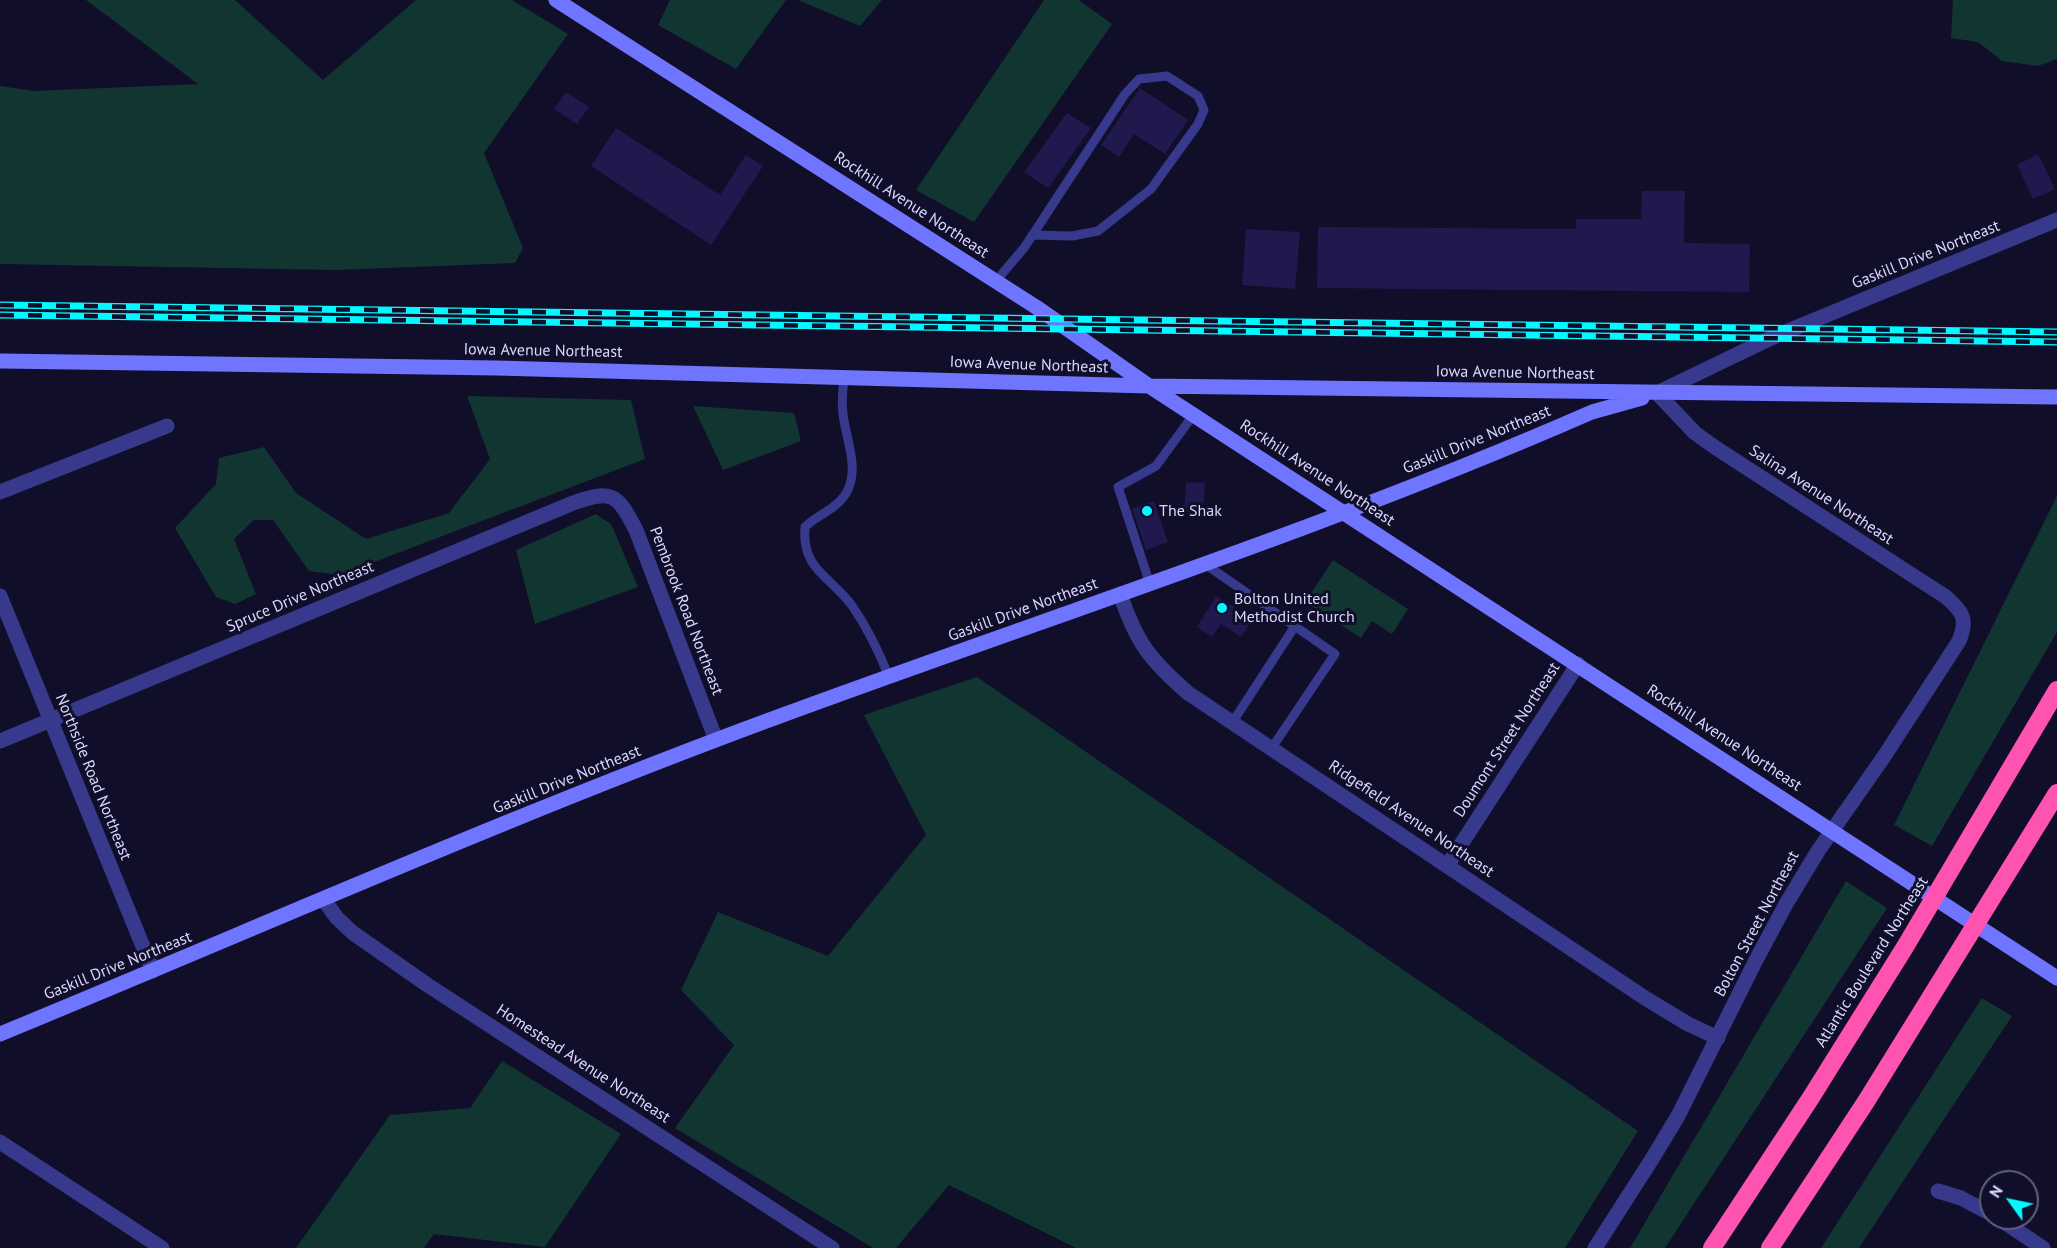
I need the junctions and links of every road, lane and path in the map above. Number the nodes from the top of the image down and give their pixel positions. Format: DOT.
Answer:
graph roads {
  1 [pos="556,0"];
  2 [pos="2057,220"];
  3 [pos="1032,235"];
  4 [pos="996,281"];
  5 [pos="0,361"];
  6 [pos="844,377"];
  7 [pos="1149,386"];
  8 [pos="1657,393"];
  9 [pos="2057,397"];
  10 [pos="1194,414"];
  11 [pos="167,426"];
  12 [pos="0,492"];
  13 [pos="615,499"];
  14 [pos="1344,513"];
  15 [pos="1205,564"];
  16 [pos="1150,584"];
  17 [pos="1120,594"];
  18 [pos="0,596"];
  19 [pos="1964,625"];
  20 [pos="1295,626"];
  21 [pos="1578,664"];
  22 [pos="889,677"];
  23 [pos="2057,690"];
  24 [pos="50,720"];
  25 [pos="1232,723"];
  26 [pos="716,740"];
  27 [pos="0,741"];
  28 [pos="1271,749"];
  29 [pos="2057,793"];
  30 [pos="1832,830"];
  31 [pos="1448,866"];
  32 [pos="324,900"];
  33 [pos="153,971"];
  34 [pos="2057,978"];
  35 [pos="0,1034"];
  36 [pos="1718,1038"];
  37 [pos="0,1142"];
  38 [pos="1938,1191"];
  39 [pos="1979,1208"];
  40 [pos="2016,1230"];
  41 [pos="162,1248"];
  42 [pos="832,1248"];
  43 [pos="1595,1248"];
  44 [pos="1712,1248"];
  45 [pos="1770,1248"];
  46 [pos="2043,1248"];
  1 -- 4 [label="main road, Rockhill Avenue Northeast"];
  2 -- 8 [label="street, Gaskill Drive Northeast"];
  3 -- 3 [label="lane"];
  3 -- 4 [label="lane"];
  4 -- 7 [label="main road, Rockhill Avenue Northeast"];
  5 -- 6 [label="main road, Iowa Avenue Northeast"];
  6 -- 7 [label="main road, Iowa Avenue Northeast"];
  6 -- 22 [label="lane"];
  7 -- 8 [label="main road, Iowa Avenue Northeast"];
  7 -- 10 [label="main road, Rockhill Avenue Northeast"];
  8 -- 9 [label="main road, Iowa Avenue Northeast"];
  8 -- 14 [label="main road, Gaskill Drive Northeast"];
  8 -- 19 [label="street, Salina Avenue Northeast"];
  10 -- 14 [label="main road, Rockhill Avenue Northeast"];
  10 -- 16 [label="lane"];
  11 -- 12 [label="street"];
  13 -- 24 [label="street, Spruce Drive Northeast"];
  13 -- 26 [label="street, Pembrook Road Northeast"];
  14 -- 15 [label="main road, Gaskill Drive Northeast"];
  14 -- 21 [label="main road, Rockhill Avenue Northeast"];
  15 -- 16 [label="main road, Gaskill Drive Northeast"];
  15 -- 20 [label="lane"];
  16 -- 17 [label="main road, Gaskill Drive Northeast"];
  17 -- 22 [label="main road, Gaskill Drive Northeast"];
  17 -- 25 [label="street, Ridgefield Avenue Northeast"];
  18 -- 24 [label="street, Northside Road Northeast"];
  19 -- 30 [label="street, Bolton Street Northeast"];
  20 -- 25 [label="lane"];
  20 -- 28 [label="lane"];
  21 -- 30 [label="main road, Rockhill Avenue Northeast"];
  21 -- 31 [label="street, Doumont Street Northeast"];
  22 -- 26 [label="main road, Gaskill Drive Northeast"];
  23 -- 44 [label="highway, Atlantic Boulevard Northeast"];
  24 -- 27 [label="street, Spruce Drive Northeast"];
  24 -- 33 [label="street, Northside Road Northeast"];
  25 -- 28 [label="street, Ridgefield Avenue Northeast"];
  26 -- 32 [label="main road, Gaskill Drive Northeast"];
  28 -- 31 [label="street, Ridgefield Avenue Northeast"];
  29 -- 45 [label="highway"];
  30 -- 34 [label="main road, Rockhill Avenue Northeast"];
  30 -- 36 [label="street, Bolton Street Northeast"];
  31 -- 36 [label="street, Ridgefield Avenue Northeast"];
  32 -- 33 [label="main road, Gaskill Drive Northeast"];
  32 -- 42 [label="street, Homestead Avenue Northeast"];
  33 -- 35 [label="main road, Gaskill Drive Northeast"];
  36 -- 43 [label="street, Bolton Street Northeast"];
  37 -- 41 [label="street"];
  38 -- 39 [label="street"];
  40 -- 46 [label="street"];
}
